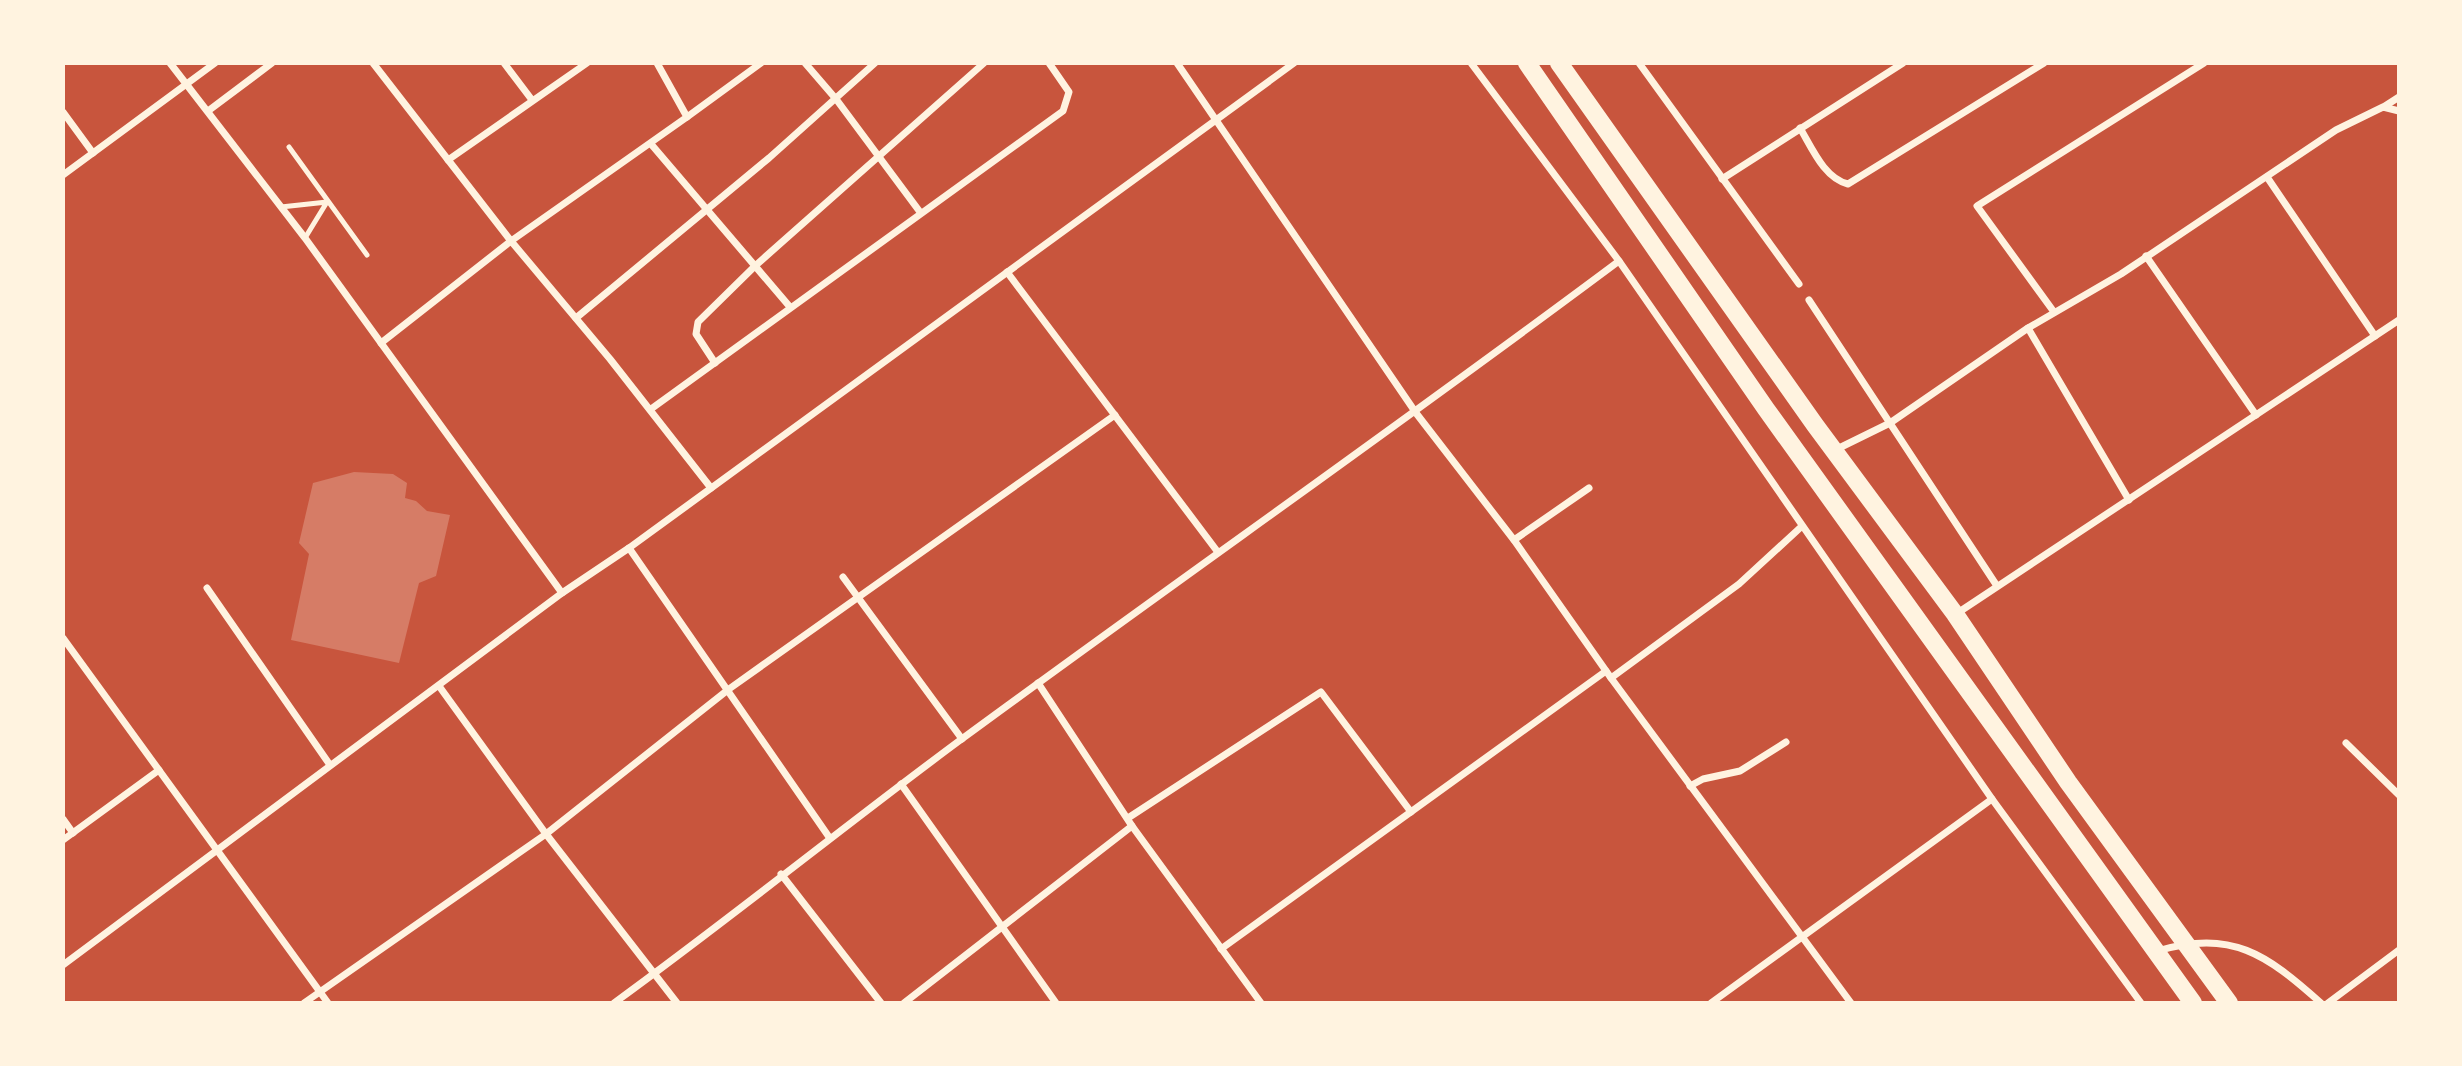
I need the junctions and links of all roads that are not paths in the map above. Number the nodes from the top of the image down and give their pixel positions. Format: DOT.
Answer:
graph roads {
  1 [pos="170,63"];
  2 [pos="215,63"];
  3 [pos="272,63"];
  4 [pos="373,63"];
  5 [pos="504,63"];
  6 [pos="569,63"];
  7 [pos="587,63"];
  8 [pos="657,63"];
  9 [pos="761,63"];
  10 [pos="805,63"];
  11 [pos="875,63"];
  12 [pos="984,63"];
  13 [pos="1049,63"];
  14 [pos="1177,63"];
  15 [pos="1294,63"];
  16 [pos="1471,63"];
  17 [pos="1527,63"];
  18 [pos="1559,63"];
  19 [pos="1640,63"];
  20 [pos="1903,63"];
  21 [pos="2044,63"];
  22 [pos="2204,63"];
  23 [pos="575,72"];
  24 [pos="185,83"];
  25 [pos="2399,97"];
  26 [pos="836,99"];
  27 [pos="532,100"];
  28 [pos="2383,107"];
  29 [pos="208,111"];
  30 [pos="2399,111"];
  31 [pos="63,112"];
  32 [pos="687,117"];
  33 [pos="1213,119"];
  34 [pos="1800,128"];
  35 [pos="651,144"];
  36 [pos="289,147"];
  37 [pos="93,153"];
  38 [pos="879,155"];
  39 [pos="448,160"];
  40 [pos="63,175"];
  41 [pos="2267,177"];
  42 [pos="1722,179"];
  43 [pos="327,202"];
  44 [pos="281,207"];
  45 [pos="708,210"];
  46 [pos="920,212"];
  47 [pos="305,238"];
  48 [pos="511,241"];
  49 [pos="367,255"];
  50 [pos="2146,256"];
  51 [pos="1619,261"];
  52 [pos="755,266"];
  53 [pos="1007,272"];
  54 [pos="1799,284"];
  55 [pos="1809,300"];
  56 [pos="790,307"];
  57 [pos="2054,313"];
  58 [pos="576,318"];
  59 [pos="2399,320"];
  60 [pos="2028,328"];
  61 [pos="2375,336"];
  62 [pos="381,343"];
  63 [pos="715,363"];
  64 [pos="652,409"];
  65 [pos="1416,413"];
  66 [pos="1115,415"];
  67 [pos="2256,415"];
  68 [pos="1890,423"];
  69 [pos="1835,451"];
  70 [pos="711,488"];
  71 [pos="1589,488"];
  72 [pos="2129,500"];
  73 [pos="1801,527"];
  74 [pos="1514,540"];
  75 [pos="629,548"];
  76 [pos="1217,551"];
  77 [pos="843,577"];
  78 [pos="1997,586"];
  79 [pos="207,588"];
  80 [pos="562,593"];
  81 [pos="858,598"];
  82 [pos="1955,614"];
  83 [pos="63,638"];
  84 [pos="1606,671"];
  85 [pos="1611,678"];
  86 [pos="1038,684"];
  87 [pos="439,686"];
  88 [pos="729,689"];
  89 [pos="962,739"];
  90 [pos="1786,743"];
  91 [pos="2346,743"];
  92 [pos="330,765"];
  93 [pos="159,770"];
  94 [pos="901,784"];
  95 [pos="1690,786"];
  96 [pos="2399,795"];
  97 [pos="1992,799"];
  98 [pos="1411,812"];
  99 [pos="1128,818"];
  100 [pos="63,819"];
  101 [pos="1132,826"];
  102 [pos="73,833"];
  103 [pos="546,834"];
  104 [pos="829,837"];
  105 [pos="63,840"];
  106 [pos="216,849"];
  107 [pos="781,874"];
  108 [pos="1002,927"];
  109 [pos="1802,938"];
  110 [pos="2187,942"];
  111 [pos="1221,949"];
  112 [pos="2399,950"];
  113 [pos="2156,951"];
  114 [pos="63,965"];
  115 [pos="655,973"];
  116 [pos="319,991"];
  117 [pos="304,1003"];
  118 [pos="328,1003"];
  119 [pos="614,1003"];
  120 [pos="677,1003"];
  121 [pos="881,1003"];
  122 [pos="904,1003"];
  123 [pos="1056,1003"];
  124 [pos="1261,1003"];
  125 [pos="1712,1003"];
  126 [pos="1851,1003"];
  127 [pos="2141,1003"];
  128 [pos="2193,1003"];
  129 [pos="2229,1003"];
  130 [pos="2321,1003"];
  131 [pos="2329,1003"];
  1 -- 24 [label="street"];
  2 -- 24 [label="street"];
  3 -- 29 [label="street"];
  4 -- 39 [label="street"];
  5 -- 27 [label="street"];
  6 -- 23 [label="street"];
  7 -- 23 [label="street"];
  8 -- 32 [label="street"];
  9 -- 32 [label="street"];
  10 -- 26 [label="street"];
  11 -- 26 [label="street"];
  12 -- 38 [label="street"];
  13 -- 46 [label="street"];
  14 -- 33 [label="street"];
  15 -- 33 [label="street"];
  16 -- 51 [label="street"];
  17 -- 113 [label="main road"];
  18 -- 69 [label="main road"];
  19 -- 42 [label="street"];
  20 -- 34 [label="street"];
  21 -- 34 [label="street"];
  22 -- 57 [label="street"];
  23 -- 27 [label="street"];
  24 -- 29 [label="street"];
  24 -- 37 [label="street"];
  25 -- 28 [label="street"];
  26 -- 38 [label="street"];
  26 -- 45 [label="street"];
  27 -- 39 [label="street"];
  28 -- 30 [label="street"];
  28 -- 41 [label="street"];
  29 -- 44 [label="street"];
  31 -- 37 [label="street"];
  32 -- 35 [label="street"];
  33 -- 53 [label="street"];
  33 -- 65 [label="street"];
  34 -- 42 [label="street"];
  35 -- 45 [label="street"];
  35 -- 48 [label="street"];
  36 -- 43 [label="lane"];
  37 -- 40 [label="street"];
  38 -- 46 [label="street"];
  38 -- 52 [label="street"];
  39 -- 48 [label="street"];
  41 -- 50 [label="street"];
  41 -- 61 [label="street"];
  42 -- 54 [label="street"];
  43 -- 44 [label="lane"];
  43 -- 47 [label="lane"];
  43 -- 49 [label="lane"];
  44 -- 47 [label="street"];
  45 -- 52 [label="street"];
  45 -- 58 [label="street"];
  46 -- 56 [label="street"];
  47 -- 62 [label="street"];
  48 -- 58 [label="street"];
  48 -- 62 [label="street"];
  50 -- 57 [label="street"];
  50 -- 67 [label="street"];
  51 -- 65 [label="street"];
  51 -- 73 [label="street"];
  52 -- 56 [label="street"];
  52 -- 63 [label="street"];
  53 -- 66 [label="street"];
  53 -- 70 [label="street"];
  55 -- 68 [label="street"];
  56 -- 63 [label="street"];
  57 -- 60 [label="street"];
  58 -- 64 [label="street"];
  59 -- 61 [label="street"];
  60 -- 68 [label="street"];
  60 -- 72 [label="street"];
  61 -- 67 [label="street"];
  62 -- 80 [label="street"];
  63 -- 64 [label="street"];
  64 -- 70 [label="street"];
  65 -- 74 [label="street"];
  65 -- 76 [label="street"];
  66 -- 76 [label="street"];
  66 -- 81 [label="street"];
  67 -- 72 [label="street"];
  68 -- 69 [label="street"];
  68 -- 78 [label="street"];
  69 -- 82 [label="main road"];
  70 -- 75 [label="street"];
  71 -- 74 [label="street"];
  72 -- 78 [label="street"];
  73 -- 85 [label="street"];
  73 -- 97 [label="street"];
  74 -- 84 [label="street"];
  75 -- 80 [label="street"];
  75 -- 88 [label="street"];
  76 -- 86 [label="street"];
  77 -- 81 [label="street"];
  78 -- 82 [label="street"];
  79 -- 92 [label="street"];
  80 -- 87 [label="street"];
  81 -- 88 [label="street"];
  81 -- 89 [label="street"];
  82 -- 110 [label="main road"];
  83 -- 93 [label="street"];
  84 -- 85 [label="street"];
  84 -- 98 [label="street"];
  85 -- 95 [label="street"];
  86 -- 89 [label="street"];
  86 -- 99 [label="street"];
  87 -- 92 [label="street"];
  87 -- 103 [label="street"];
  88 -- 103 [label="street"];
  88 -- 104 [label="street"];
  89 -- 94 [label="street"];
  90 -- 95 [label="street"];
  91 -- 96 [label="street"];
  92 -- 106 [label="street"];
  93 -- 102 [label="street"];
  93 -- 106 [label="street"];
  94 -- 104 [label="street"];
  94 -- 108 [label="street"];
  95 -- 109 [label="street"];
  97 -- 109 [label="street"];
  97 -- 127 [label="street"];
  98 -- 99 [label="street"];
  98 -- 111 [label="street"];
  99 -- 101 [label="street"];
  100 -- 102 [label="street"];
  101 -- 108 [label="street"];
  101 -- 111 [label="street"];
  102 -- 105 [label="street"];
  103 -- 115 [label="street"];
  103 -- 116 [label="street"];
  104 -- 107 [label="street"];
  106 -- 114 [label="street"];
  106 -- 116 [label="street"];
  107 -- 115 [label="street"];
  107 -- 121 [label="street"];
  108 -- 122 [label="street"];
  108 -- 123 [label="street"];
  109 -- 125 [label="street"];
  109 -- 126 [label="street"];
  110 -- 113 [label="street"];
  110 -- 129 [label="main road"];
  110 -- 130 [label="street"];
  111 -- 124 [label="street"];
  112 -- 131 [label="street"];
  113 -- 128 [label="main road"];
  115 -- 119 [label="street"];
  115 -- 120 [label="street"];
  116 -- 117 [label="street"];
  116 -- 118 [label="street"];
}
